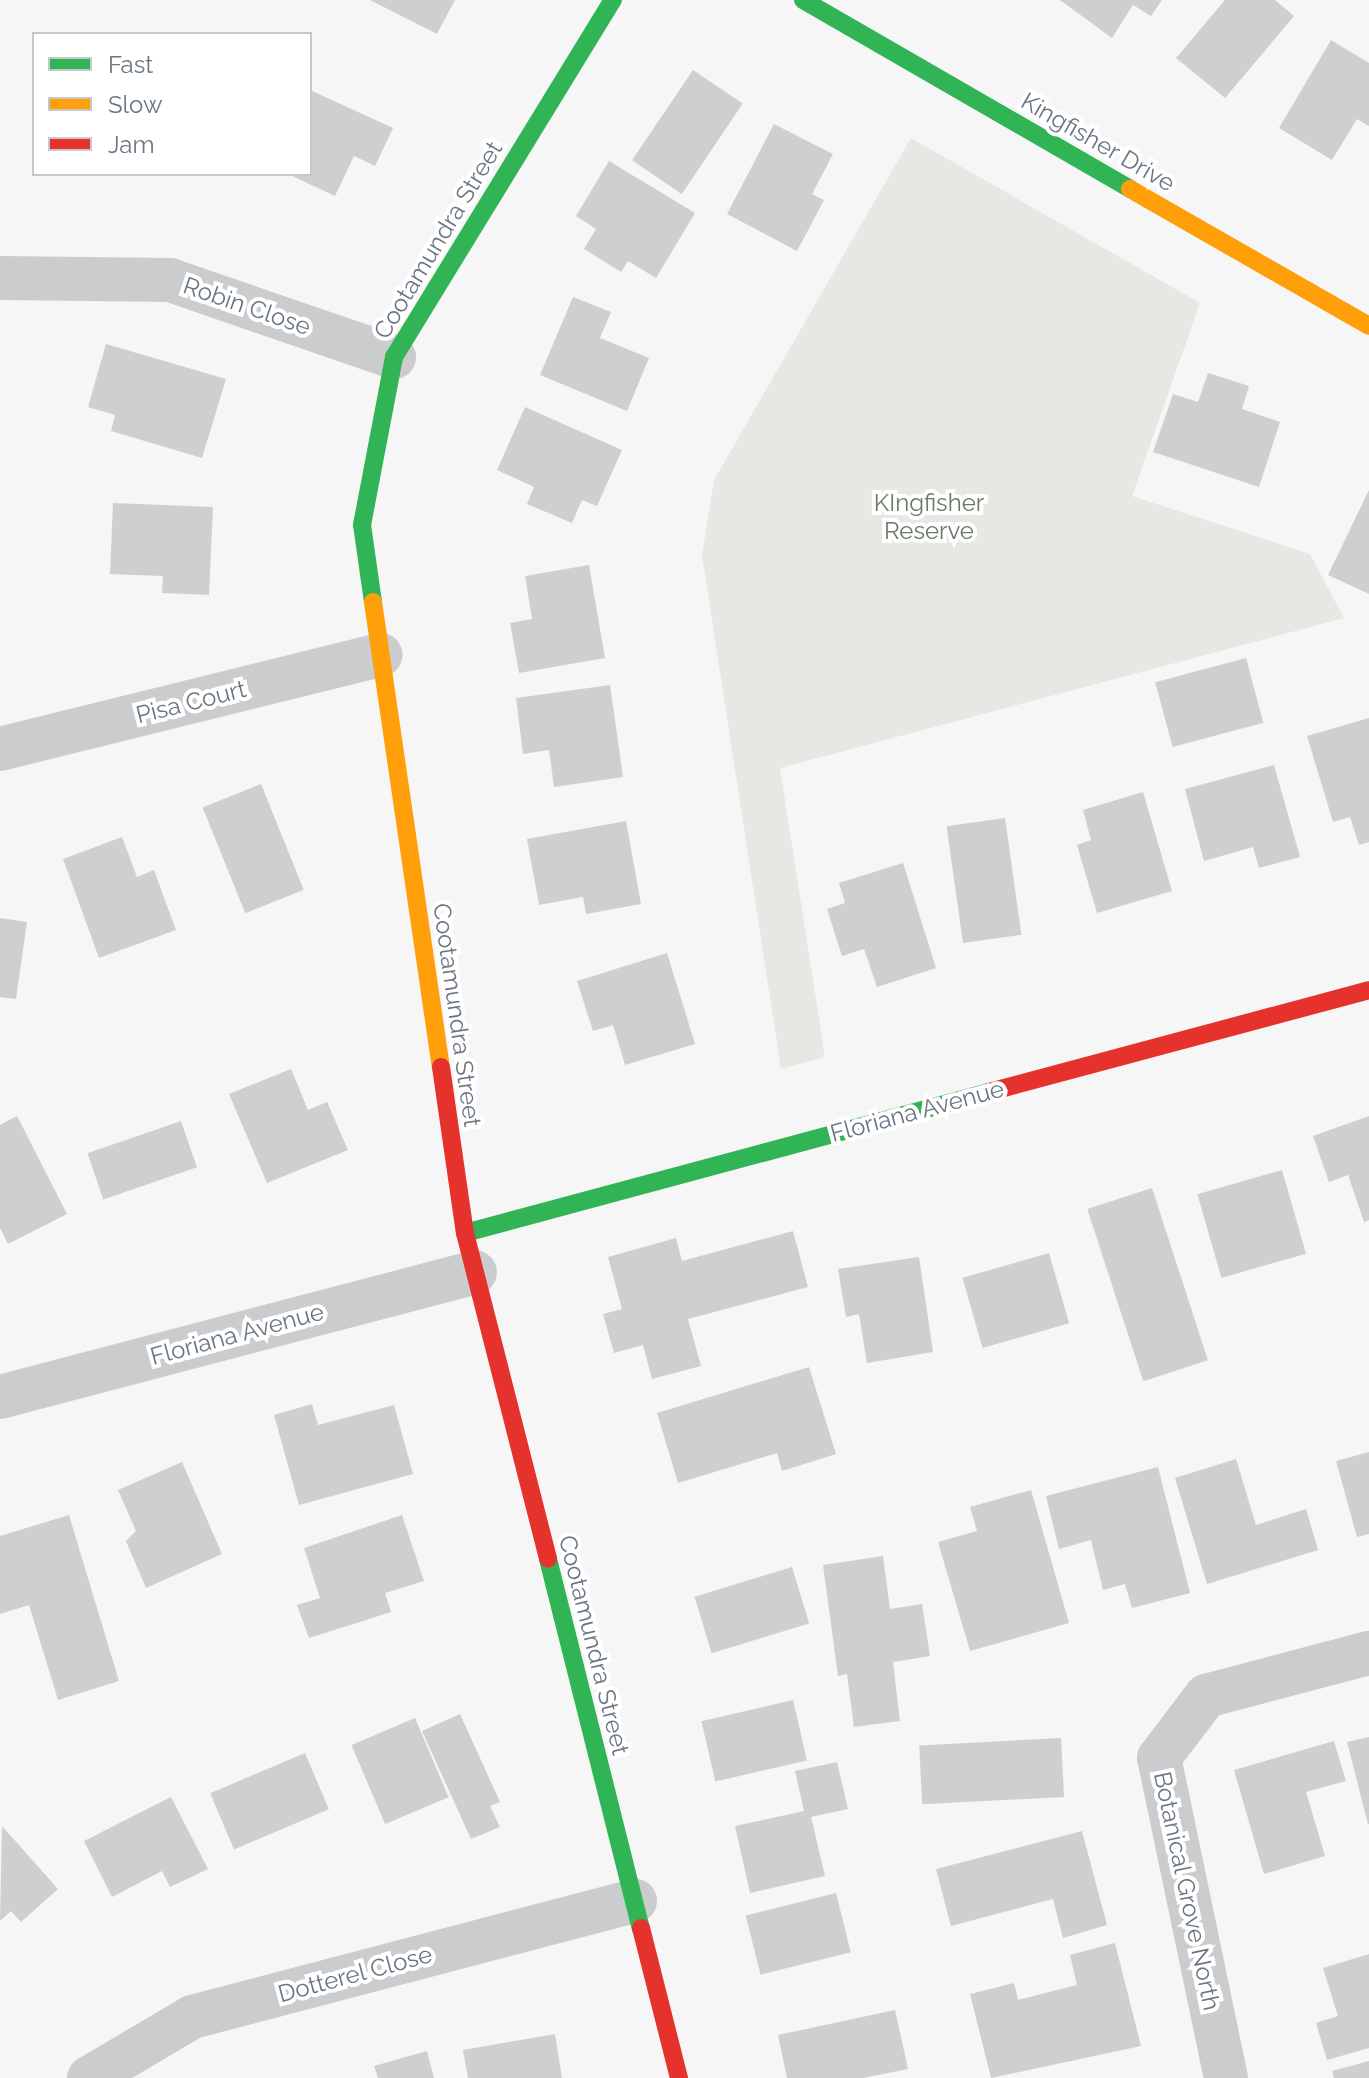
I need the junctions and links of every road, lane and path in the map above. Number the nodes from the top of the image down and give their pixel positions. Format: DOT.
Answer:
graph roads {
  1 [pos="613,0"];
  2 [pos="803,0"];
  3 [pos="0,278"];
  4 [pos="1369,326"];
  5 [pos="394,357"];
  6 [pos="381,655"];
  7 [pos="0,749"];
  8 [pos="1369,990"];
  9 [pos="470,1252"];
  10 [pos="0,1397"];
  11 [pos="1369,1653"];
  12 [pos="635,1901"];
  13 [pos="89,2078"];
  14 [pos="679,2078"];
  15 [pos="1226,2078"];
  1 -- 5 [label="street, Cootamundra Street"];
  2 -- 4 [label="street, Kingfisher Drive"];
  3 -- 5 [label="street, Robin Close"];
  5 -- 6 [label="street, Cootamundra Street"];
  6 -- 7 [label="street, Pisa Court"];
  6 -- 9 [label="street, Cootamundra Street"];
  8 -- 9 [label="street, Floriana Avenue"];
  9 -- 10 [label="street, Floriana Avenue"];
  9 -- 12 [label="street, Cootamundra Street"];
  11 -- 15 [label="street, Botanical Grove North"];
  12 -- 13 [label="street, Dotterel Close"];
  12 -- 14 [label="street, Cootamundra Street"];
}
